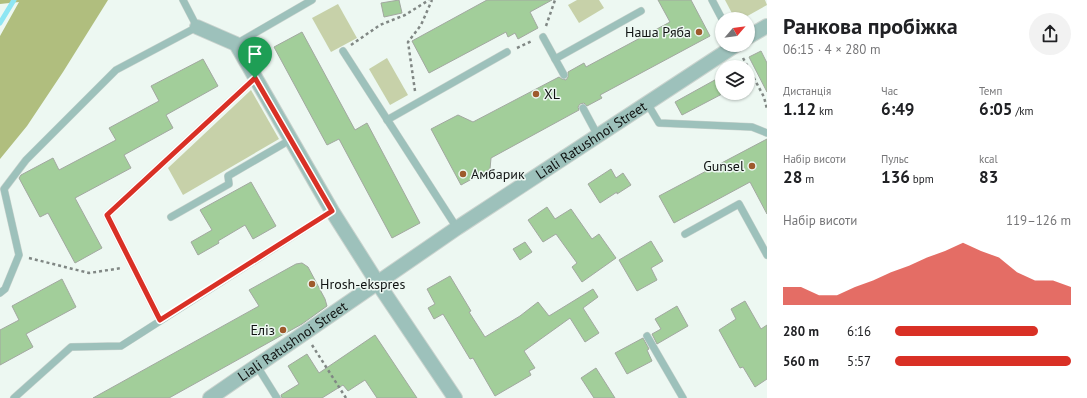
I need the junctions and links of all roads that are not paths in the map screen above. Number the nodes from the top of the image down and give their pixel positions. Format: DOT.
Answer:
graph roads {
  1 [pos="183,0"];
  2 [pos="312,0"];
  3 [pos="712,0"];
  4 [pos="303,2"];
  5 [pos="641,11"];
  6 [pos="718,12"];
  7 [pos="767,26"];
  8 [pos="197,27"];
  9 [pos="755,34"];
  10 [pos="543,37"];
  11 [pos="236,44"];
  12 [pos="343,51"];
  13 [pos="507,52"];
  14 [pos="725,52"];
  15 [pos="555,59"];
  16 [pos="564,74"];
  17 [pos="255,78"];
  18 [pos="647,103"];
  19 [pos="583,108"];
  20 [pos="387,120"];
  21 [pos="767,133"];
  22 [pos="598,136"];
  23 [pos="290,140"];
  24 [pos="332,211"];
  25 [pos="171,217"];
  26 [pos="457,228"];
  27 [pos="685,234"];
  28 [pos="767,255"];
  29 [pos="377,282"];
  30 [pos="0,293"];
  31 [pos="160,320"];
  32 [pos="647,336"];
  33 [pos="257,366"];
  34 [pos="14,398"];
  35 [pos="210,398"];
  36 [pos="277,398"];
  37 [pos="455,398"];
  38 [pos="683,398"];
  1 -- 8 [label="lane"];
  2 -- 4 [label="lane"];
  3 -- 6 [label="lane"];
  4 -- 11 [label="lane"];
  5 -- 15 [label="lane"];
  7 -- 9 [label="street"];
  8 -- 11 [label="street"];
  8 -- 30 [label="lane"];
  10 -- 15 [label="lane"];
  11 -- 17 [label="street"];
  12 -- 20 [label="lane"];
  13 -- 20 [label="lane"];
  14 -- 18 [label="street, Liali Ratushnoi Street"];
  15 -- 16 [label="lane"];
  17 -- 23 [label="street"];
  17 -- 31 [label="lane"];
  18 -- 21 [label="lane"];
  18 -- 22 [label="street, Liali Ratushnoi Street"];
  19 -- 22 [label="lane"];
  20 -- 26 [label="lane"];
  22 -- 26 [label="street, Liali Ratushnoi Street"];
  23 -- 24 [label="street"];
  23 -- 25 [label="lane"];
  24 -- 29 [label="street"];
  24 -- 31 [label="lane"];
  26 -- 29 [label="street, Liali Ratushnoi Street"];
  27 -- 28 [label="lane"];
  29 -- 33 [label="street, Liali Ratushnoi Street"];
  29 -- 37 [label="street"];
  31 -- 34 [label="lane"];
  32 -- 38 [label="lane"];
  33 -- 35 [label="street, Liali Ratushnoi Street"];
  33 -- 36 [label="lane"];
}
